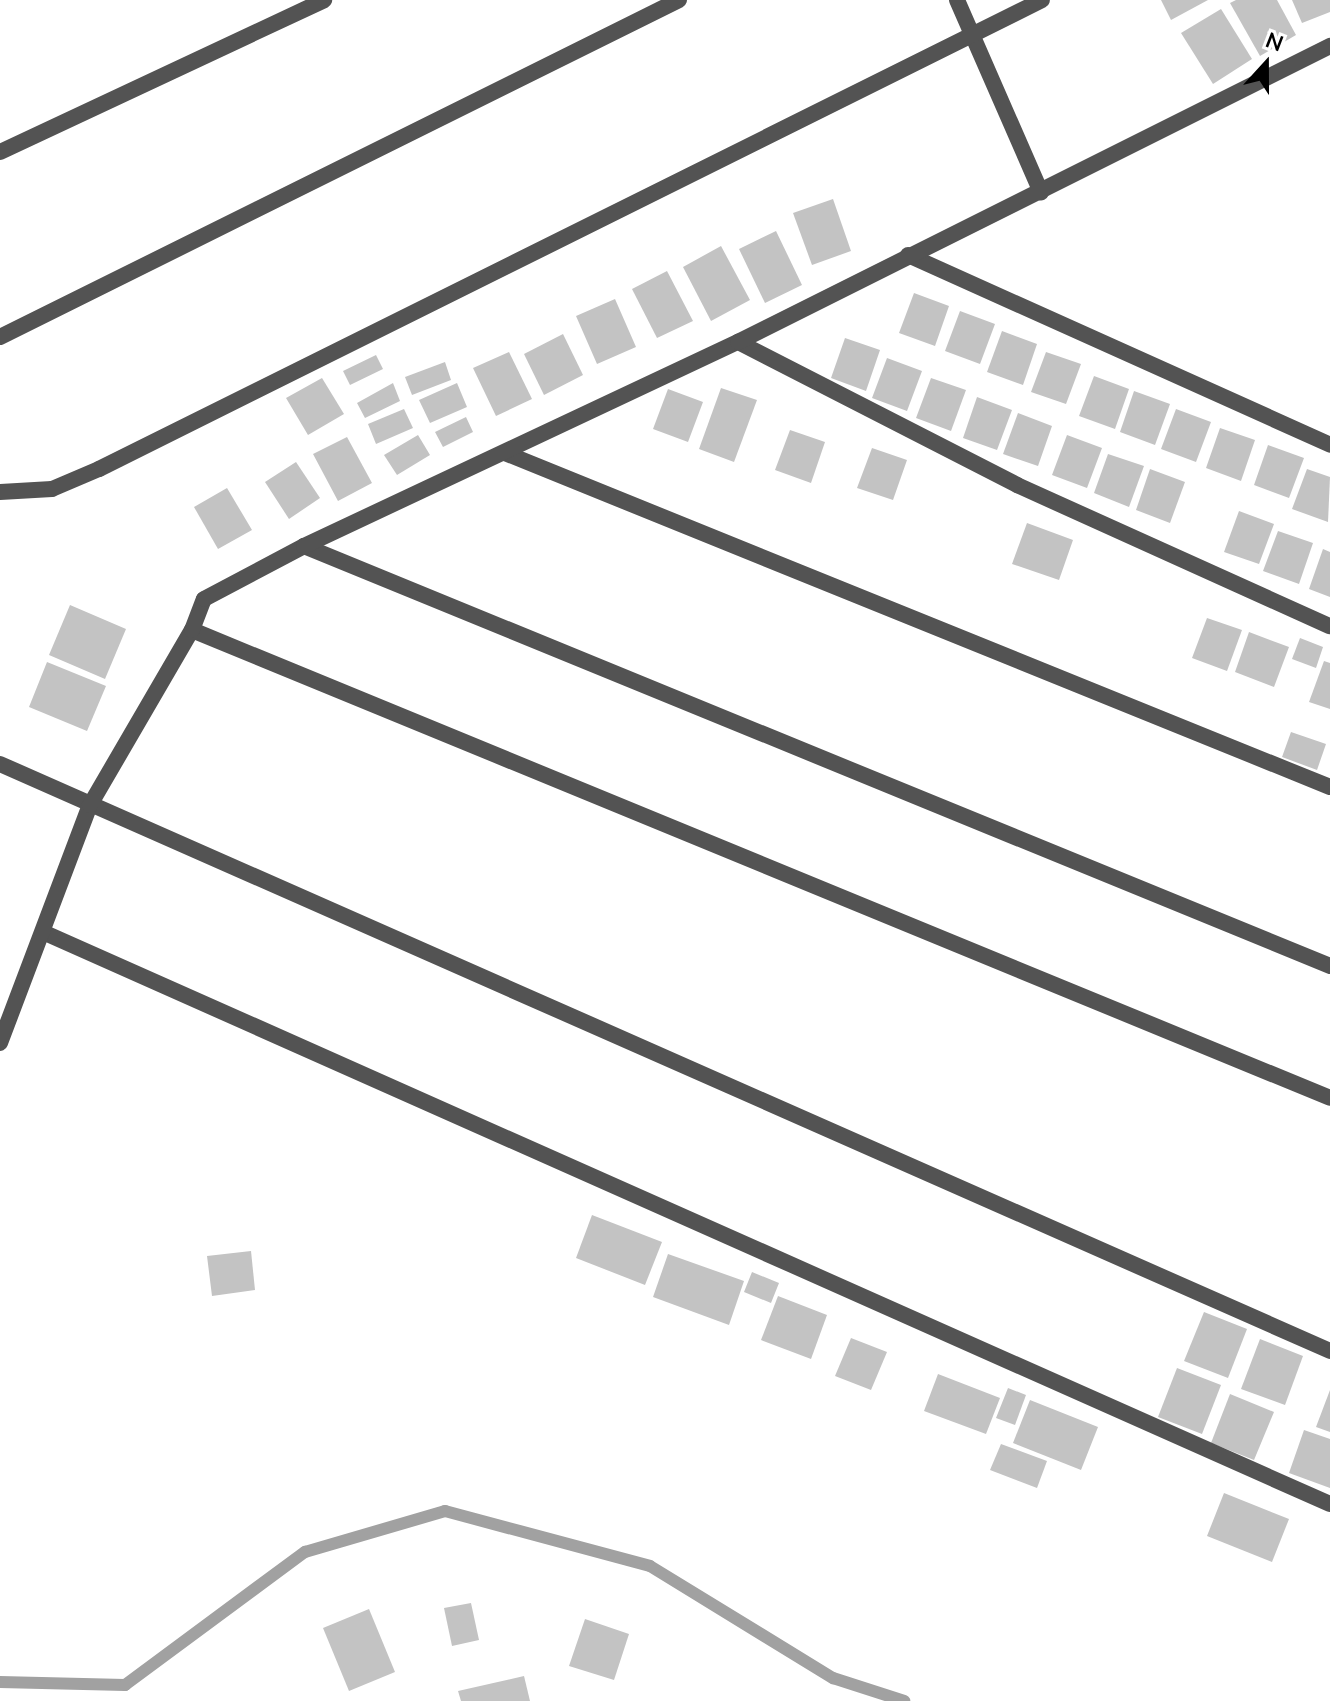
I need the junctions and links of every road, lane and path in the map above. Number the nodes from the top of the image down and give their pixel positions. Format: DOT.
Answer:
graph roads {
  1 [pos="324,0"];
  2 [pos="679,0"];
  3 [pos="957,0"];
  4 [pos="1042,0"];
  5 [pos="975,33"];
  6 [pos="1330,46"];
  7 [pos="0,152"];
  8 [pos="1041,192"];
  9 [pos="908,255"];
  10 [pos="0,337"];
  11 [pos="738,342"];
  12 [pos="1330,445"];
  13 [pos="505,453"];
  14 [pos="0,492"];
  15 [pos="304,546"];
  16 [pos="1330,626"];
  17 [pos="192,630"];
  18 [pos="0,764"];
  19 [pos="1330,787"];
  20 [pos="90,805"];
  21 [pos="45,933"];
  22 [pos="1330,966"];
  23 [pos="0,1043"];
  24 [pos="1330,1098"];
  25 [pos="1330,1351"];
  26 [pos="1330,1504"];
  1 -- 7 [label="street"];
  2 -- 10 [label="street"];
  3 -- 5 [label="street"];
  4 -- 5 [label="street"];
  5 -- 8 [label="street"];
  5 -- 14 [label="street"];
  6 -- 8 [label="street"];
  8 -- 9 [label="street"];
  9 -- 11 [label="street"];
  9 -- 12 [label="street"];
  11 -- 13 [label="street"];
  11 -- 16 [label="street"];
  13 -- 15 [label="street"];
  13 -- 19 [label="street"];
  15 -- 17 [label="street"];
  15 -- 22 [label="street"];
  17 -- 20 [label="street"];
  17 -- 24 [label="street"];
  18 -- 20 [label="street"];
  20 -- 21 [label="street"];
  20 -- 25 [label="street"];
  21 -- 23 [label="street"];
  21 -- 26 [label="street"];
}
